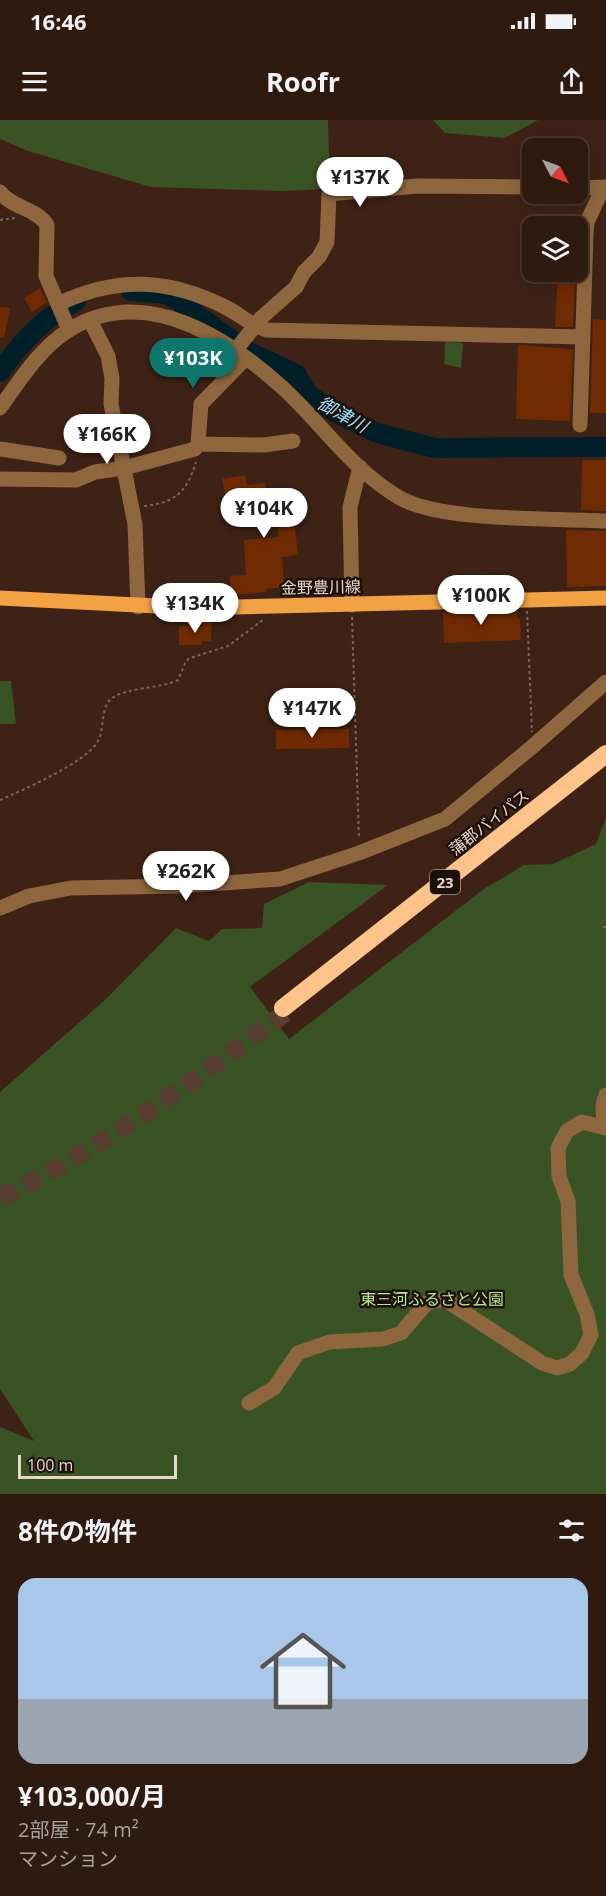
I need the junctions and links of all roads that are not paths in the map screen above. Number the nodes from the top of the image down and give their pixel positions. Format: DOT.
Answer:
graph roads {
  1 [pos="522,187"];
  2 [pos="604,187"];
  3 [pos="588,188"];
  4 [pos="0,192"];
  5 [pos="58,304"];
  6 [pos="90,320"];
  7 [pos="68,328"];
  8 [pos="253,328"];
  9 [pos="582,337"];
  10 [pos="239,352"];
  11 [pos="0,408"];
  12 [pos="580,425"];
  13 [pos="293,441"];
  14 [pos="198,444"];
  15 [pos="0,449"];
  16 [pos="58,458"];
  17 [pos="360,467"];
  18 [pos="124,468"];
  19 [pos="0,479"];
  20 [pos="606,521"];
  21 [pos="0,598"];
  22 [pos="606,598"];
  23 [pos="352,605"];
  24 [pos="138,607"];
  25 [pos="606,681"];
  26 [pos="606,754"];
  27 [pos="606,763"];
  28 [pos="0,908"];
  29 [pos="606,1095"];
  30 [pos="605,1127"];
  31 [pos="249,1403"];
  1 -- 8 [label="street"];
  2 -- 3 [label="street"];
  2 -- 9 [label="street"];
  4 -- 5 [label="street"];
  5 -- 7 [label="street"];
  5 -- 8 [label="street"];
  6 -- 7 [label="street"];
  6 -- 10 [label="street"];
  6 -- 18 [label="street"];
  7 -- 11 [label="street"];
  8 -- 9 [label="street"];
  8 -- 10 [label="street"];
  9 -- 12 [label="street"];
  10 -- 14 [label="street"];
  10 -- 17 [label="street"];
  13 -- 14 [label="street"];
  14 -- 18 [label="street"];
  15 -- 16 [label="street"];
  17 -- 20 [label="street"];
  17 -- 23 [label="street"];
  18 -- 19 [label="street"];
  18 -- 24 [label="street"];
  21 -- 24 [label="main road, 金野豊川線"];
  22 -- 23 [label="main road, 金野豊川線"];
  23 -- 24 [label="main road, 金野豊川線"];
  25 -- 28 [label="street"];
  26 -- 27 [label="highway, 蒲郡バイパス / 23"];
  29 -- 30 [label="street"];
  30 -- 31 [label="street"];
}
